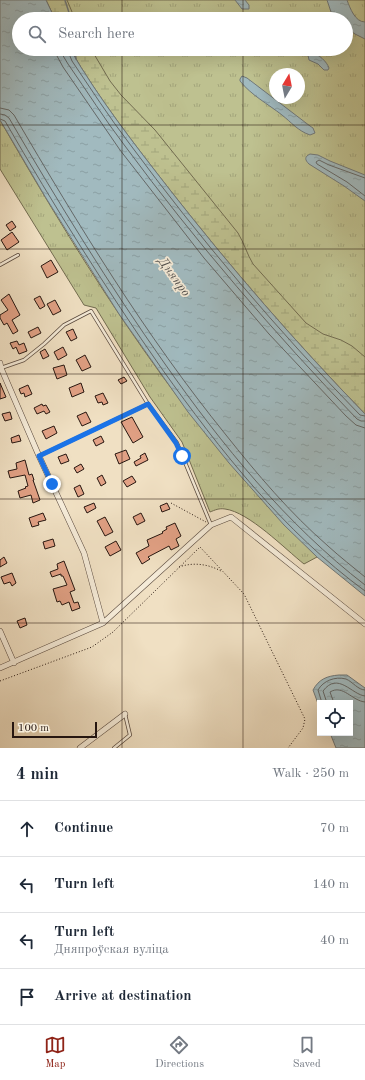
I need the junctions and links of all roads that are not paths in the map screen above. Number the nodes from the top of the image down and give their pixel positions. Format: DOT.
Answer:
graph roads {
  1 [pos="18,256"];
  2 [pos="0,265"];
  3 [pos="0,366"];
  4 [pos="148,404"];
  5 [pos="39,456"];
  6 [pos="211,525"];
  7 [pos="103,623"];
  8 [pos="365,624"];
  9 [pos="0,632"];
  10 [pos="14,663"];
  11 [pos="0,668"];
  12 [pos="125,714"];
  13 [pos="80,748"];
  14 [pos="114,748"];
  1 -- 2 [label="lane"];
  3 -- 4 [label="lane"];
  3 -- 5 [label="street"];
  4 -- 5 [label="lane"];
  4 -- 6 [label="lane"];
  5 -- 7 [label="street"];
  6 -- 7 [label="street"];
  6 -- 8 [label="street"];
  7 -- 10 [label="street"];
  9 -- 10 [label="street"];
  10 -- 11 [label="street"];
  12 -- 13 [label="street"];
  12 -- 14 [label="lane"];
}
